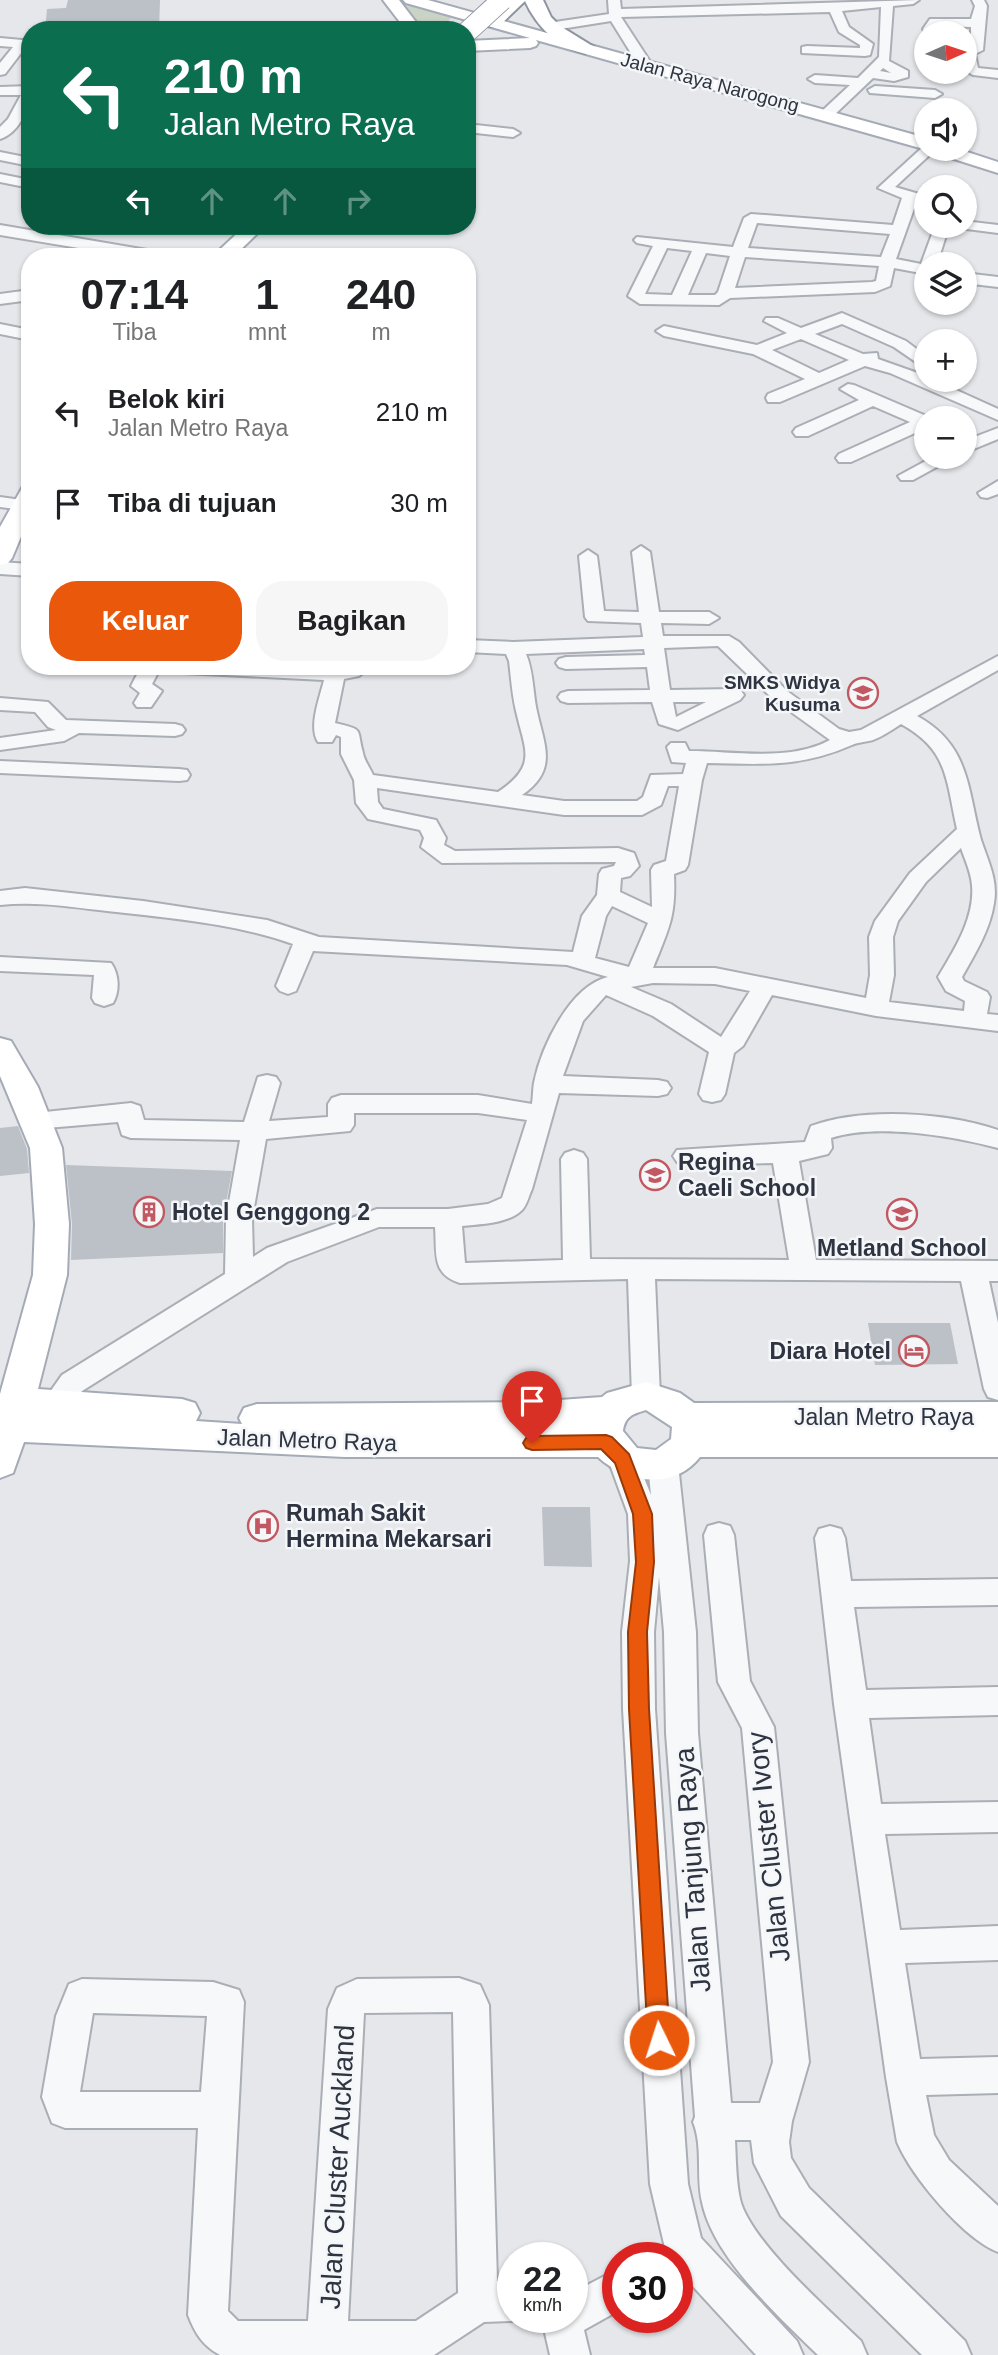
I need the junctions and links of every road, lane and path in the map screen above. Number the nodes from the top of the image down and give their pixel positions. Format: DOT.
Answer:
graph roads {
  1 [pos="391,0"];
  2 [pos="411,0"];
  3 [pos="483,0"];
  4 [pos="490,0"];
  5 [pos="502,0"];
  6 [pos="517,0"];
  7 [pos="534,0"];
  8 [pos="913,0"];
  9 [pos="978,0"];
  10 [pos="887,2"];
  11 [pos="835,8"];
  12 [pos="615,10"];
  13 [pos="847,18"];
  14 [pos="407,21"];
  15 [pos="456,21"];
  16 [pos="467,21"];
  17 [pos="468,21"];
  18 [pos="470,21"];
  19 [pos="976,21"];
  20 [pos="493,22"];
  21 [pos="886,23"];
  22 [pos="476,24"];
  23 [pos="557,26"];
  24 [pos="914,29"];
  25 [pos="476,38"];
  26 [pos="581,41"];
  27 [pos="0,42"];
  28 [pos="21,44"];
  29 [pos="21,45"];
  30 [pos="476,45"];
  31 [pos="807,50"];
  32 [pos="643,63"];
  33 [pos="977,70"];
  34 [pos="0,72"];
  35 [pos="813,73"];
  36 [pos="16,74"];
  37 [pos="998,74"];
  38 [pos="868,76"];
  39 [pos="0,90"];
  40 [pos="21,91"];
  41 [pos="935,94"];
  42 [pos="21,110"];
  43 [pos="827,114"];
  44 [pos="6,128"];
  45 [pos="476,129"];
  46 [pos="513,133"];
  47 [pos="914,140"];
  48 [pos="0,156"];
  49 [pos="21,160"];
  50 [pos="977,160"];
  51 [pos="916,161"];
  52 [pos="998,167"];
  53 [pos="0,178"];
  54 [pos="20,182"];
  55 [pos="914,198"];
  56 [pos="914,205"];
  57 [pos="977,229"];
  58 [pos="998,229"];
  59 [pos="0,230"];
  60 [pos="21,234"];
  61 [pos="25,235"];
  62 [pos="61,235"];
  63 [pos="246,235"];
  64 [pos="895,238"];
  65 [pos="642,240"];
  66 [pos="54,241"];
  67 [pos="662,243"];
  68 [pos="45,248"];
  69 [pos="100,248"];
  70 [pos="232,248"];
  71 [pos="701,248"];
  72 [pos="740,251"];
  73 [pos="886,265"];
  74 [pos="914,268"];
  75 [pos="807,272"];
  76 [pos="977,280"];
  77 [pos="998,282"];
  78 [pos="725,293"];
  79 [pos="21,297"];
  80 [pos="0,299"];
  81 [pos="677,301"];
  82 [pos="772,321"];
  83 [pos="0,329"];
  84 [pos="664,331"];
  85 [pos="21,333"];
  86 [pos="800,333"];
  87 [pos="900,344"];
  88 [pos="758,350"];
  89 [pos="914,355"];
  90 [pos="862,360"];
  91 [pos="819,379"];
  92 [pos="848,389"];
  93 [pos="977,392"];
  94 [pos="774,398"];
  95 [pos="873,400"];
  96 [pos="998,401"];
  97 [pos="998,415"];
  98 [pos="914,417"];
  99 [pos="914,427"];
  100 [pos="802,432"];
  101 [pos="998,433"];
  102 [pos="977,441"];
  103 [pos="977,447"];
  104 [pos="996,454"];
  105 [pos="845,458"];
  106 [pos="921,469"];
  107 [pos="907,476"];
  108 [pos="18,500"];
  109 [pos="4,534"];
  110 [pos="641,552"];
  111 [pos="588,556"];
  112 [pos="0,558"];
  113 [pos="0,568"];
  114 [pos="21,569"];
  115 [pos="709,618"];
  116 [pos="649,619"];
  117 [pos="476,646"];
  118 [pos="513,648"];
  119 [pos="654,653"];
  120 [pos="691,657"];
  121 [pos="998,662"];
  122 [pos="561,663"];
  123 [pos="146,675"];
  124 [pos="335,675"];
  125 [pos="568,697"];
  126 [pos="144,703"];
  127 [pos="0,704"];
  128 [pos="902,716"];
  129 [pos="74,727"];
  130 [pos="175,730"];
  131 [pos="847,739"];
  132 [pos="0,744"];
  133 [pos="678,747"];
  134 [pos="699,757"];
  135 [pos="0,767"];
  136 [pos="178,775"];
  137 [pos="365,780"];
  138 [pos="691,780"];
  139 [pos="502,799"];
  140 [pos="971,842"];
  141 [pos="998,857"];
  142 [pos="607,894"];
  143 [pos="0,898"];
  144 [pos="661,920"];
  145 [pos="304,942"];
  146 [pos="582,961"];
  147 [pos="0,964"];
  148 [pos="637,977"];
  149 [pos="605,985"];
  150 [pos="288,986"];
  151 [pos="765,986"];
  152 [pos="104,998"];
  153 [pos="876,1008"];
  154 [pos="986,1022"];
  155 [pos="0,1048"];
  156 [pos="722,1049"];
  157 [pos="541,1074"];
  158 [pos="267,1083"];
  159 [pos="658,1087"];
  160 [pos="712,1094"];
  161 [pos="542,1114"];
  162 [pos="35,1120"];
  163 [pos="254,1131"];
  164 [pos="998,1139"];
  165 [pos="785,1154"];
  166 [pos="687,1156"];
  167 [pos="574,1159"];
  168 [pos="448,1218"];
  169 [pos="578,1269"];
  170 [pos="641,1269"];
  171 [pos="804,1269"];
  172 [pos="986,1271"];
  173 [pos="239,1277"];
  174 [pos="998,1389"];
  175 [pos="646,1396"];
  176 [pos="61,1405"];
  177 [pos="13,1415"];
  178 [pos="998,1416"];
  179 [pos="612,1437"];
  180 [pos="679,1441"];
  181 [pos="998,1443"];
  182 [pos="0,1463"];
  183 [pos="719,1535"];
  184 [pos="830,1538"];
  185 [pos="998,1592"];
  186 [pos="836,1594"];
  187 [pos="998,1701"];
  188 [pos="850,1704"];
  189 [pos="998,1817"];
  190 [pos="866,1819"];
  191 [pos="998,1943"];
  192 [pos="885,1948"];
  193 [pos="998,2076"];
  194 [pos="904,2077"];
  195 [pos="218,2110"];
  196 [pos="773,2121"];
  197 [pos="712,2122"];
  198 [pos="997,2230"];
  199 [pos="676,2242"];
  200 [pos="693,2269"];
  201 [pos="495,2302"];
  202 [pos="327,2340"];
  203 [pos="782,2355"];
  204 [pos="847,2355"];
  205 [pos="951,2355"];
  1 -- 14 [label="main road"];
  2 -- 15 [label="main road, Jalan Raya Narogong"];
  3 -- 16 [label="highway"];
  4 -- 17 [label="highway"];
  5 -- 18 [label="highway, bridge"];
  6 -- 20 [label="highway"];
  7 -- 23 [label="highway"];
  8 -- 10 [label="street"];
  9 -- 19 [label="street"];
  10 -- 11 [label="street"];
  10 -- 21 [label="street"];
  11 -- 12 [label="street"];
  11 -- 31 [label="street"];
  12 -- 23 [label="street"];
  12 -- 32 [label="street"];
  13 -- 21 [label="street"];
  20 -- 22 [label="main road, Jalan Raya Narogong"];
  20 -- 25 [label="main road"];
  20 -- 26 [label="main road, Jalan Raya Narogong"];
  21 -- 24 [label="street"];
  21 -- 38 [label="street"];
  23 -- 26 [label="highway"];
  26 -- 30 [label="main road"];
  26 -- 32 [label="main road, Jalan Raya Narogong"];
  27 -- 28 [label="street"];
  29 -- 34 [label="street"];
  32 -- 43 [label="main road, Jalan Raya Narogong"];
  33 -- 37 [label="street"];
  34 -- 36 [label="street"];
  35 -- 38 [label="street"];
  38 -- 41 [label="street"];
  38 -- 43 [label="street"];
  39 -- 40 [label="street"];
  42 -- 44 [label="street"];
  43 -- 47 [label="main road, Jalan Raya Narogong"];
  45 -- 46 [label="street"];
  48 -- 49 [label="street"];
  50 -- 52 [label="main road"];
  51 -- 55 [label="street"];
  53 -- 54 [label="street"];
  56 -- 64 [label="street"];
  57 -- 58 [label="street"];
  59 -- 60 [label="street"];
  61 -- 66 [label="street"];
  62 -- 66 [label="street"];
  63 -- 70 [label="main road"];
  64 -- 72 [label="street"];
  64 -- 73 [label="street"];
  65 -- 67 [label="street"];
  66 -- 68 [label="street"];
  66 -- 69 [label="street"];
  67 -- 71 [label="street"];
  67 -- 81 [label="street"];
  71 -- 72 [label="street"];
  71 -- 81 [label="street"];
  72 -- 73 [label="street"];
  72 -- 78 [label="street"];
  73 -- 74 [label="street"];
  73 -- 75 [label="street"];
  73 -- 78 [label="street"];
  76 -- 77 [label="street"];
  78 -- 81 [label="street"];
  79 -- 80 [label="street"];
  82 -- 86 [label="street"];
  83 -- 85 [label="street"];
  84 -- 88 [label="street"];
  86 -- 87 [label="street"];
  86 -- 88 [label="street"];
  86 -- 90 [label="street"];
  87 -- 89 [label="street"];
  87 -- 90 [label="street"];
  88 -- 91 [label="street"];
  90 -- 91 [label="street"];
  90 -- 97 [label="street"];
  91 -- 94 [label="street"];
  92 -- 95 [label="street"];
  93 -- 96 [label="street"];
  95 -- 98 [label="street"];
  95 -- 100 [label="street"];
  99 -- 105 [label="street"];
  101 -- 102 [label="street"];
  103 -- 104 [label="street"];
  106 -- 107 [label="street"];
  108 -- 109 [label="main road"];
  109 -- 112 [label="main road"];
  110 -- 116 [label="street"];
  111 -- 116 [label="street"];
  113 -- 114 [label="street"];
  115 -- 116 [label="street"];
  116 -- 119 [label="street"];
  117 -- 118 [label="street"];
  118 -- 119 [label="street"];
  118 -- 139 [label="street"];
  119 -- 120 [label="street"];
  119 -- 122 [label="street"];
  119 -- 125 [label="street"];
  119 -- 131 [label="street"];
  121 -- 128 [label="street"];
  123 -- 126 [label="street"];
  124 -- 137 [label="street"];
  127 -- 129 [label="street"];
  128 -- 131 [label="street"];
  128 -- 140 [label="street"];
  129 -- 130 [label="street"];
  129 -- 132 [label="street"];
  131 -- 134 [label="street"];
  133 -- 134 [label="street"];
  134 -- 138 [label="street"];
  135 -- 136 [label="street"];
  137 -- 139 [label="street"];
  137 -- 142 [label="street"];
  138 -- 139 [label="street"];
  138 -- 144 [label="street"];
  140 -- 141 [label="street"];
  140 -- 153 [label="street"];
  140 -- 154 [label="street"];
  142 -- 144 [label="street"];
  142 -- 146 [label="street"];
  143 -- 145 [label="street"];
  144 -- 148 [label="street"];
  145 -- 146 [label="street"];
  145 -- 150 [label="street"];
  146 -- 148 [label="street"];
  147 -- 152 [label="street"];
  148 -- 149 [label="street"];
  148 -- 151 [label="street"];
  149 -- 156 [label="street"];
  149 -- 157 [label="street"];
  151 -- 153 [label="street"];
  151 -- 156 [label="street"];
  153 -- 154 [label="street"];
  155 -- 162 [label="main road"];
  156 -- 160 [label="street"];
  157 -- 159 [label="street"];
  157 -- 161 [label="street"];
  158 -- 163 [label="street"];
  161 -- 163 [label="street"];
  161 -- 168 [label="street"];
  162 -- 163 [label="street"];
  162 -- 177 [label="main road"];
  163 -- 173 [label="street"];
  164 -- 165 [label="street"];
  165 -- 166 [label="street"];
  165 -- 171 [label="street"];
  167 -- 169 [label="street"];
  168 -- 169 [label="street"];
  168 -- 173 [label="street"];
  169 -- 170 [label="street"];
  170 -- 171 [label="street"];
  170 -- 175 [label="street"];
  171 -- 172 [label="street"];
  172 -- 174 [label="street"];
  173 -- 176 [label="street"];
  175 -- 179 [label="main road"];
  175 -- 180 [label="main road"];
  176 -- 177 [label="main road, Jalan Metro Raya"];
  176 -- 179 [label="main road, Jalan Metro Raya"];
  177 -- 179 [label="main road, Jalan Metro Raya"];
  177 -- 182 [label="main road"];
  178 -- 180 [label="main road, Jalan Metro Raya"];
  179 -- 180 [label="main road"];
  179 -- 199 [label="street, Jalan Tanjung Raya"];
  180 -- 181 [label="main road, Jalan Metro Raya"];
  180 -- 197 [label="street, Jalan Tanjung Raya"];
  183 -- 196 [label="street, Jalan Cluster Ivory"];
  184 -- 186 [label="street"];
  185 -- 186 [label="street"];
  186 -- 188 [label="street"];
  187 -- 188 [label="street"];
  188 -- 190 [label="street"];
  189 -- 190 [label="street"];
  190 -- 192 [label="street"];
  191 -- 192 [label="street"];
  192 -- 194 [label="street"];
  193 -- 194 [label="street"];
  194 -- 198 [label="street"];
  195 -- 195 [label="street, Jalan Cluster Auckland"];
  195 -- 202 [label="street, Jalan Cluster Auckland"];
  196 -- 197 [label="street"];
  196 -- 205 [label="street, Jalan Cluster Ivory"];
  197 -- 204 [label="street, Jalan Tanjung Raya"];
  200 -- 203 [label="street, Jalan Tanjung Raya"];
  201 -- 202 [label="street, Jalan Cluster Auckland"];
  201 -- 202 [label="street, Jalan Cluster Auckland"];
}
